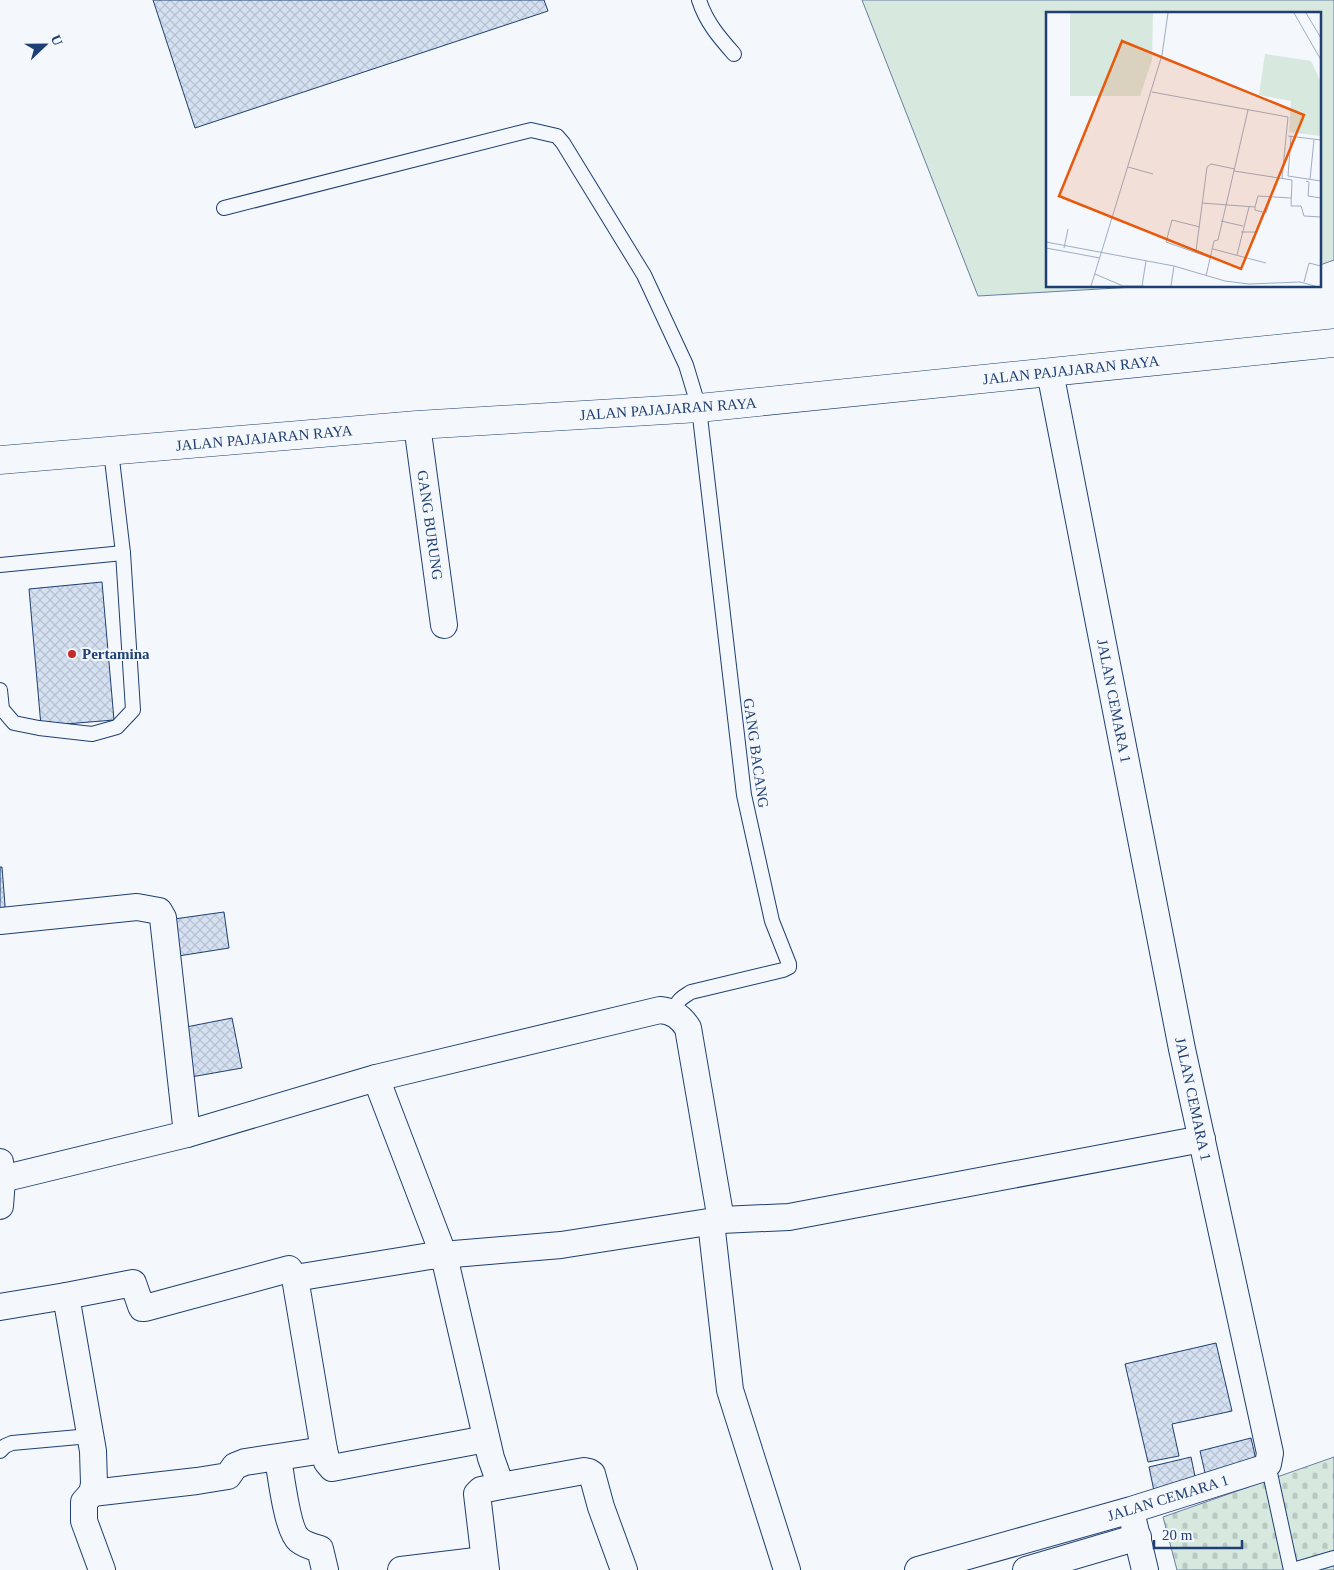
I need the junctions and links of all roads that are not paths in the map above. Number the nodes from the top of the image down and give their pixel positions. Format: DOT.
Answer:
graph roads {
  1 [pos="699,0"];
  2 [pos="734,54"];
  3 [pos="224,208"];
  4 [pos="1334,342"];
  5 [pos="1050,372"];
  6 [pos="699,408"];
  7 [pos="417,425"];
  8 [pos="110,451"];
  9 [pos="0,460"];
  10 [pos="123,553"];
  11 [pos="0,565"];
  12 [pos="444,625"];
  13 [pos="0,690"];
  14 [pos="0,921"];
  15 [pos="676,1014"];
  16 [pos="376,1078"];
  17 [pos="188,1134"];
  18 [pos="1202,1139"];
  19 [pos="1,1170"];
  20 [pos="0,1206"];
  21 [pos="716,1221"];
  22 [pos="444,1256"];
  23 [pos="295,1278"];
  24 [pos="66,1296"];
  25 [pos="0,1307"];
  26 [pos="90,1436"];
  27 [pos="486,1439"];
  28 [pos="324,1450"];
  29 [pos="0,1451"];
  30 [pos="278,1458"];
  31 [pos="1268,1464"];
  32 [pos="501,1486"];
  33 [pos="92,1493"];
  34 [pos="1131,1510"];
  35 [pos="1138,1537"];
  36 [pos="1334,1558"];
  37 [pos="485,1565"];
  38 [pos="102,1570"];
  39 [pos="324,1570"];
  40 [pos="400,1570"];
  41 [pos="624,1570"];
  42 [pos="787,1570"];
  43 [pos="918,1570"];
  44 [pos="1026,1570"];
  45 [pos="1146,1570"];
  46 [pos="1292,1570"];
  1 -- 2 [label="lane"];
  3 -- 6 [label="lane"];
  4 -- 5 [label="main road, JALAN PAJAJARAN RAYA"];
  5 -- 6 [label="main road, JALAN PAJAJARAN RAYA"];
  5 -- 18 [label="street, JALAN CEMARA 1"];
  6 -- 7 [label="main road, JALAN PAJAJARAN RAYA"];
  6 -- 15 [label="lane, GANG BACANG"];
  7 -- 8 [label="main road, JALAN PAJAJARAN RAYA"];
  7 -- 12 [label="street, GANG BURUNG"];
  8 -- 9 [label="main road, JALAN PAJAJARAN RAYA"];
  8 -- 10 [label="lane"];
  10 -- 11 [label="lane"];
  10 -- 13 [label="lane"];
  14 -- 17 [label="street"];
  15 -- 16 [label="street"];
  15 -- 21 [label="street"];
  16 -- 17 [label="street"];
  16 -- 22 [label="street"];
  17 -- 19 [label="street"];
  18 -- 21 [label="street"];
  18 -- 31 [label="street, JALAN CEMARA 1"];
  19 -- 20 [label="street"];
  21 -- 22 [label="street"];
  21 -- 42 [label="street"];
  22 -- 23 [label="street"];
  22 -- 27 [label="street"];
  23 -- 24 [label="street"];
  23 -- 28 [label="street"];
  24 -- 25 [label="street"];
  24 -- 26 [label="street"];
  26 -- 29 [label="lane"];
  26 -- 33 [label="street"];
  27 -- 28 [label="street"];
  27 -- 32 [label="street"];
  28 -- 30 [label="street"];
  30 -- 33 [label="street"];
  30 -- 39 [label="street"];
  31 -- 34 [label="street, JALAN CEMARA 1"];
  31 -- 46 [label="lane"];
  32 -- 37 [label="street"];
  32 -- 41 [label="street"];
  33 -- 38 [label="street"];
  34 -- 35 [label="street"];
  34 -- 43 [label="street, JALAN CEMARA 1"];
  35 -- 44 [label="street"];
  35 -- 45 [label="street"];
  36 -- 46 [label="lane"];
  37 -- 40 [label="street"];
}
